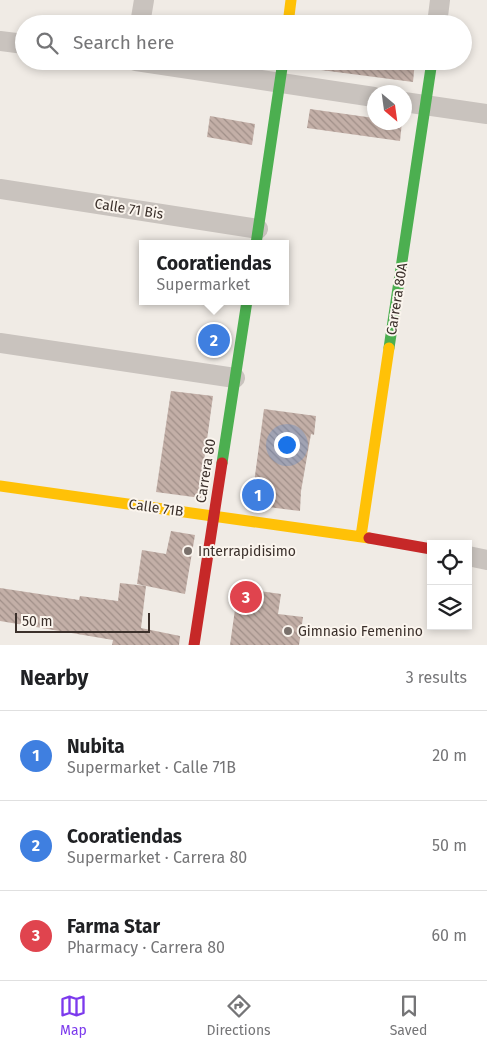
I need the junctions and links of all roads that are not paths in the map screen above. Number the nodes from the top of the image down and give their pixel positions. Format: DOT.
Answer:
graph roads {
  1 [pos="144,0"];
  2 [pos="291,0"];
  3 [pos="440,0"];
  4 [pos="142,15"];
  5 [pos="289,15"];
  6 [pos="438,15"];
  7 [pos="0,41"];
  8 [pos="15,43"];
  9 [pos="195,70"];
  10 [pos="282,70"];
  11 [pos="431,70"];
  12 [pos="280,83"];
  13 [pos="367,96"];
  14 [pos="412,103"];
  15 [pos="427,105"];
  16 [pos="487,114"];
  17 [pos="0,189"];
  18 [pos="257,236"];
  19 [pos="246,305"];
  20 [pos="0,343"];
  21 [pos="235,378"];
  22 [pos="0,486"];
  23 [pos="214,517"];
  24 [pos="361,536"];
  25 [pos="427,548"];
  26 [pos="472,557"];
  27 [pos="487,560"];
  28 [pos="194,645"];
  1 -- 4 [label="street"];
  2 -- 5 [label="street"];
  3 -- 6 [label="street"];
  7 -- 8 [label="street"];
  9 -- 12 [label="street"];
  10 -- 12 [label="street"];
  11 -- 15 [label="street, Carrera 80A"];
  12 -- 13 [label="street"];
  12 -- 18 [label="street"];
  14 -- 15 [label="street"];
  15 -- 16 [label="street"];
  15 -- 24 [label="street, Carrera 80A"];
  17 -- 18 [label="street, Calle 71 Bis"];
  19 -- 21 [label="street, Carrera 80"];
  20 -- 21 [label="street"];
  21 -- 23 [label="street, Carrera 80"];
  22 -- 23 [label="street, Calle 71B"];
  23 -- 24 [label="street, Calle 71B"];
  23 -- 28 [label="street, Carrera 80"];
  24 -- 25 [label="street, Calle 71B"];
  26 -- 27 [label="street"];
}
